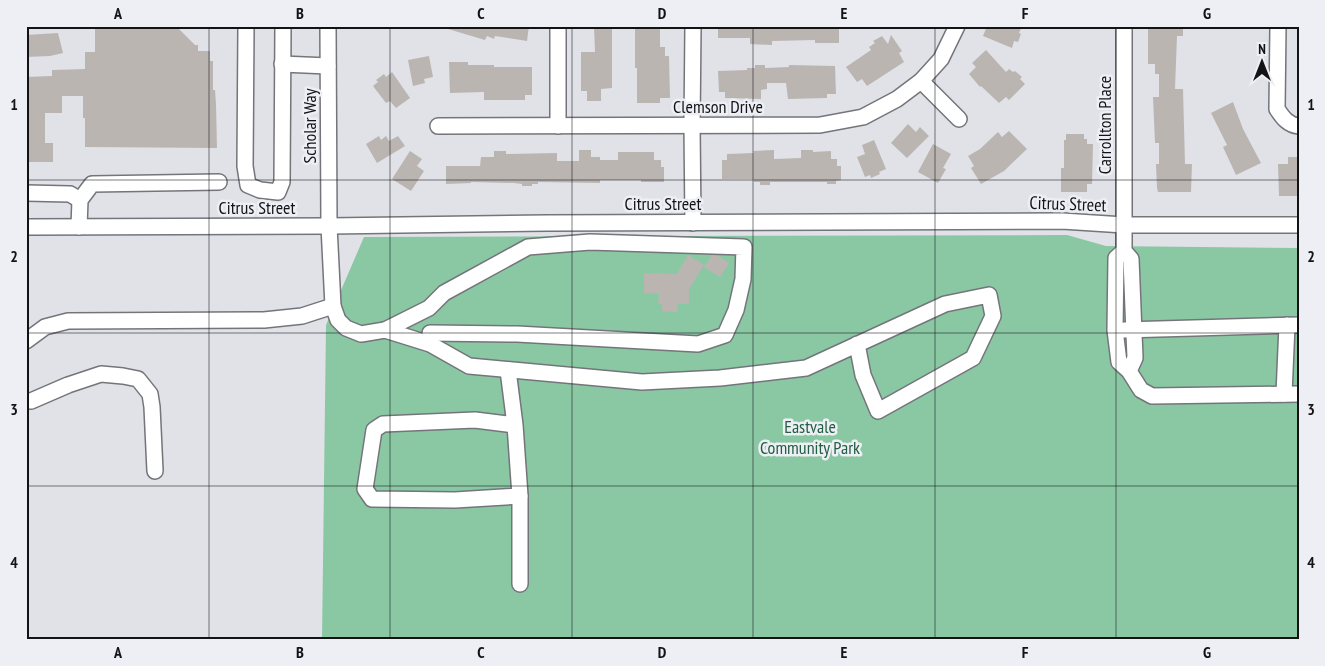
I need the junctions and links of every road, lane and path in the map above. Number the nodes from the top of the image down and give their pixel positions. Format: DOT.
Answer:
graph roads {
  1 [pos="246,26"];
  2 [pos="283,26"];
  3 [pos="328,26"];
  4 [pos="558,26"];
  5 [pos="693,26"];
  6 [pos="957,26"];
  7 [pos="1124,26"];
  8 [pos="1278,26"];
  9 [pos="282,64"];
  10 [pos="328,66"];
  11 [pos="921,81"];
  12 [pos="959,119"];
  13 [pos="438,126"];
  14 [pos="558,126"];
  15 [pos="692,126"];
  16 [pos="1299,126"];
  17 [pos="219,182"];
  18 [pos="26,192"];
  19 [pos="80,200"];
  20 [pos="693,222"];
  21 [pos="1124,224"];
  22 [pos="1299,224"];
  23 [pos="329,226"];
  24 [pos="26,227"];
  25 [pos="80,227"];
  26 [pos="1124,251"];
  27 [pos="333,306"];
  28 [pos="429,308"];
  29 [pos="1293,324"];
  30 [pos="1133,329"];
  31 [pos="385,330"];
  32 [pos="1115,330"];
  33 [pos="430,339"];
  34 [pos="26,341"];
  35 [pos="857,344"];
  36 [pos="508,370"];
  37 [pos="1129,371"];
  38 [pos="1291,394"];
  39 [pos="26,401"];
  40 [pos="515,425"];
  41 [pos="155,471"];
  42 [pos="520,496"];
  43 [pos="520,584"];
  1 -- 9 [label="street"];
  2 -- 9 [label="street"];
  3 -- 10 [label="street, Scholar Way"];
  4 -- 14 [label="street"];
  5 -- 15 [label="street"];
  6 -- 11 [label="street, Clemson Drive"];
  7 -- 21 [label="street, Carrollton Place"];
  8 -- 16 [label="street"];
  9 -- 10 [label="street"];
  10 -- 23 [label="street, Scholar Way"];
  11 -- 12 [label="street"];
  11 -- 15 [label="street, Clemson Drive"];
  13 -- 14 [label="street, Clemson Drive"];
  14 -- 15 [label="street, Clemson Drive"];
  15 -- 20 [label="street"];
  17 -- 19 [label="street"];
  18 -- 19 [label="street"];
  19 -- 25 [label="street"];
  20 -- 21 [label="street, Citrus Street"];
  20 -- 23 [label="street, Citrus Street"];
  21 -- 22 [label="street, Citrus Street"];
  21 -- 26 [label="street, Carrollton Place"];
  23 -- 25 [label="street, Citrus Street"];
  23 -- 27 [label="street, Scholar Way"];
  24 -- 25 [label="street, Citrus Street"];
  26 -- 30 [label="street"];
  26 -- 32 [label="street"];
  27 -- 31 [label="street"];
  27 -- 34 [label="street"];
  28 -- 31 [label="street"];
  28 -- 33 [label="street"];
  28 -- 33 [label="street"];
  29 -- 30 [label="street"];
  29 -- 38 [label="street"];
  30 -- 32 [label="street"];
  30 -- 37 [label="street"];
  31 -- 33 [label="street"];
  32 -- 37 [label="street"];
  33 -- 36 [label="street"];
  35 -- 35 [label="street"];
  35 -- 36 [label="street"];
  36 -- 40 [label="street"];
  37 -- 38 [label="street"];
  39 -- 41 [label="street"];
  40 -- 42 [label="street"];
  40 -- 42 [label="street"];
  42 -- 43 [label="street"];
}
